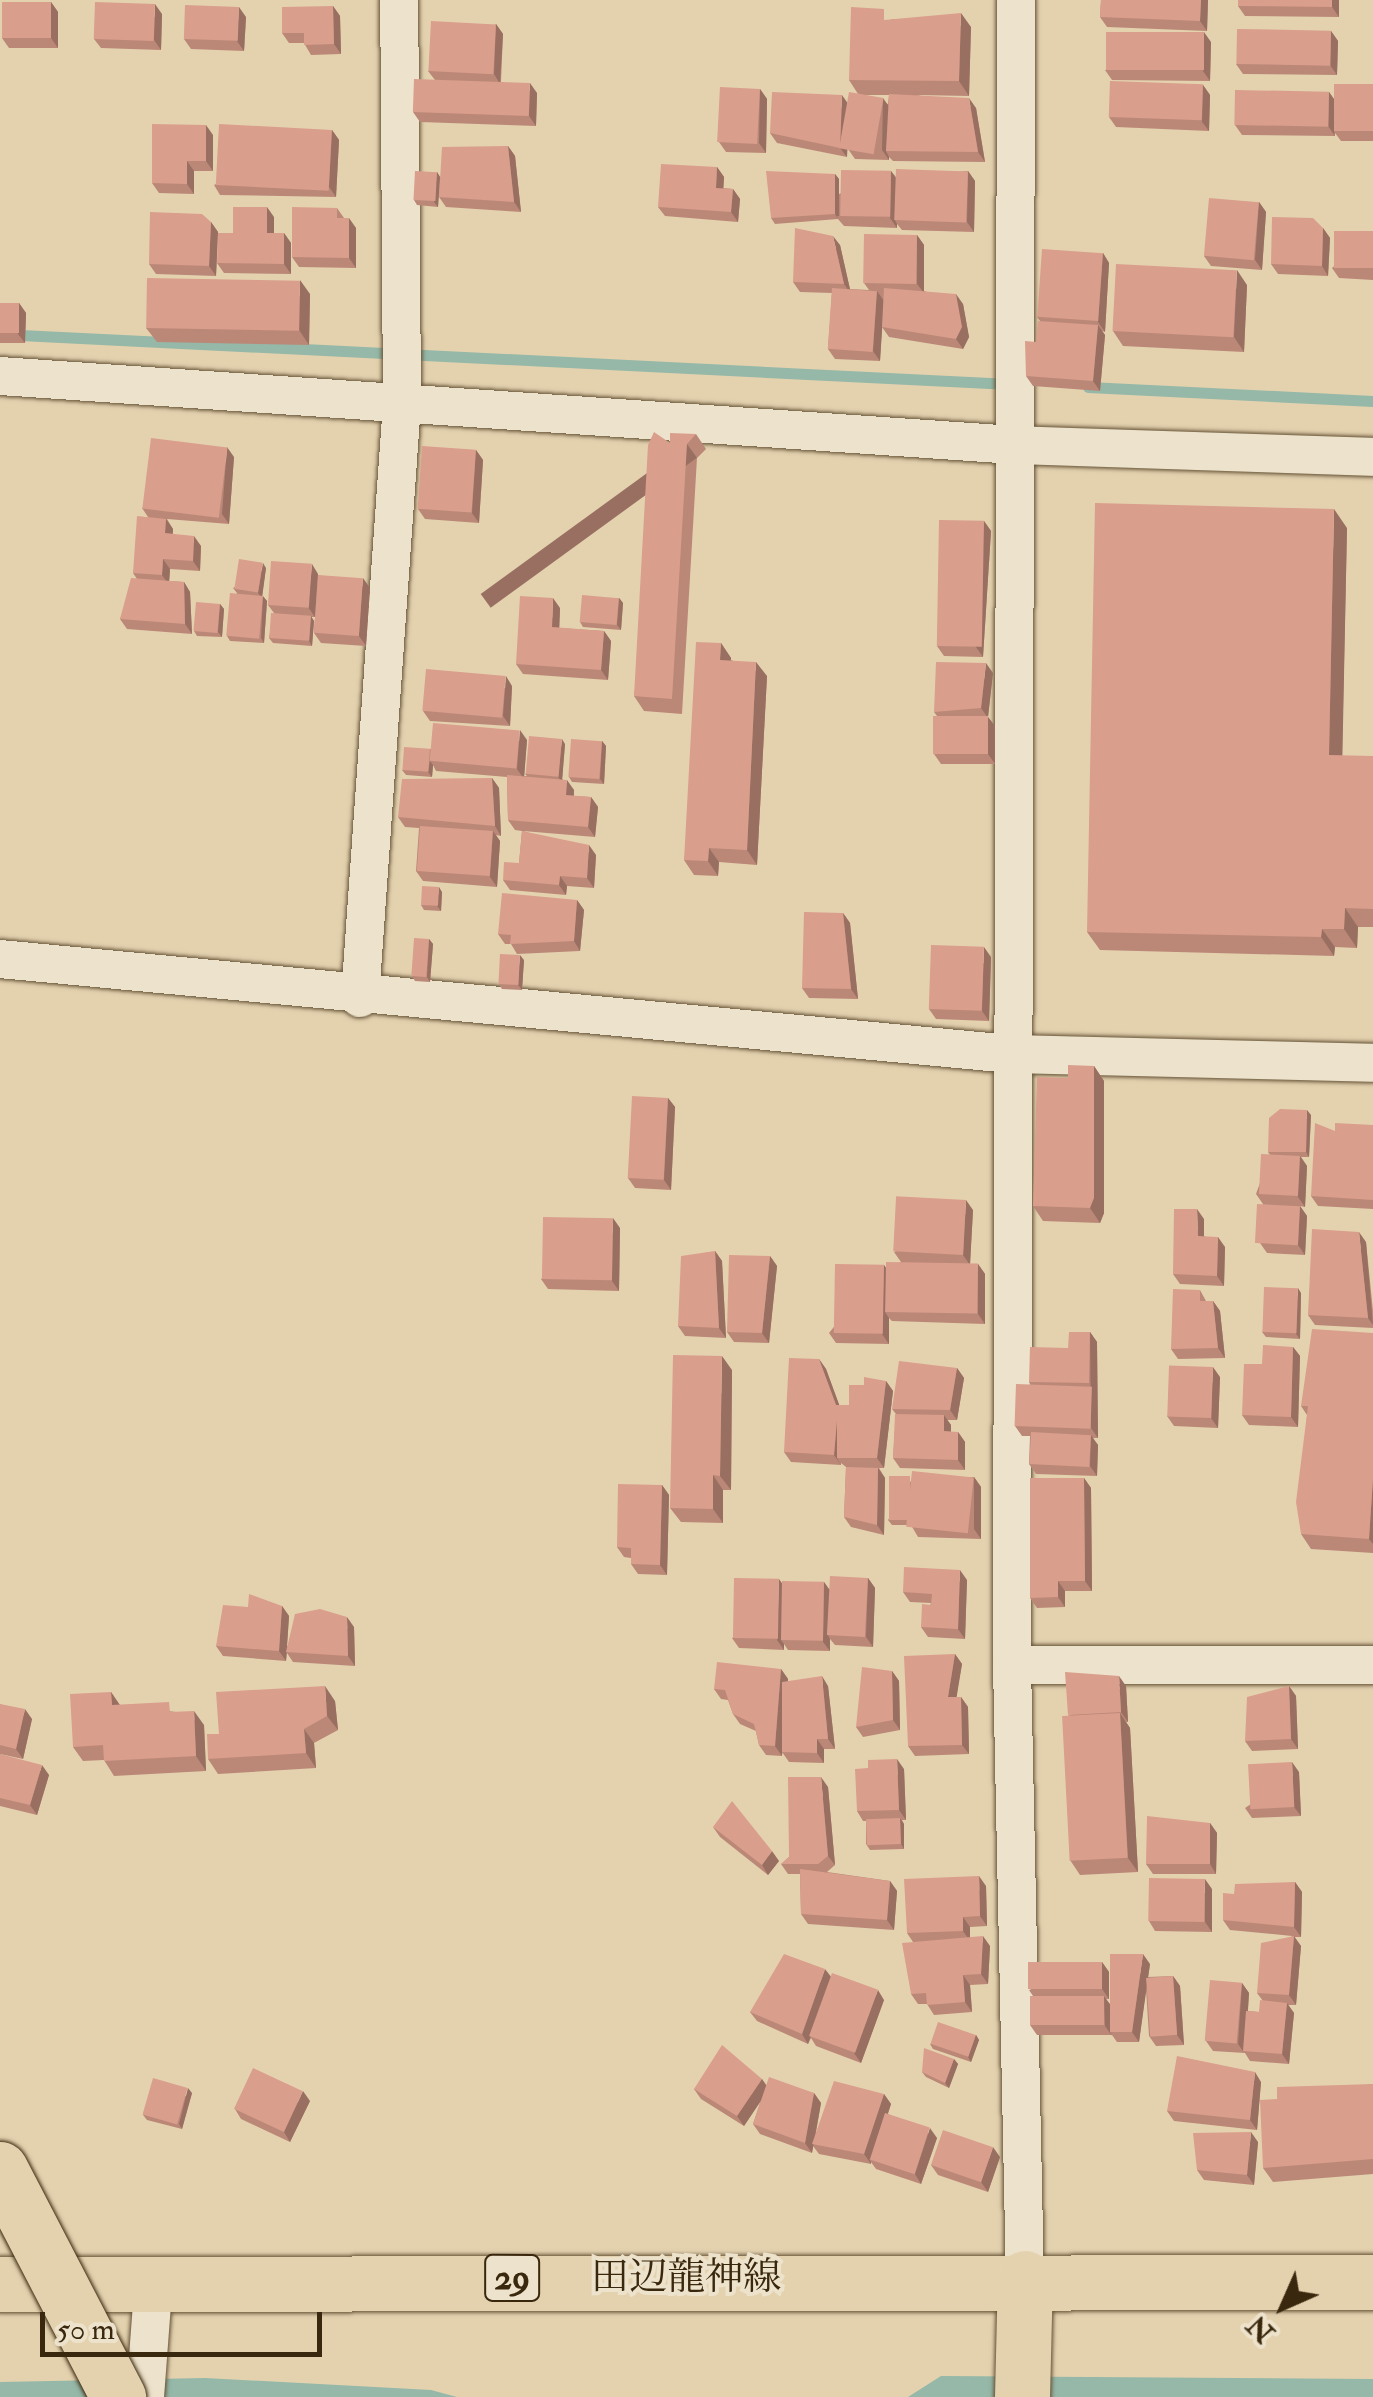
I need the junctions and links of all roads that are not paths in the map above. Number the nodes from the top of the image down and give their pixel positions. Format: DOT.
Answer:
graph roads {
  1 [pos="398,0"];
  2 [pos="1016,0"];
  3 [pos="0,376"];
  4 [pos="402,404"];
  5 [pos="1014,445"];
  6 [pos="1373,458"];
  7 [pos="0,959"];
  8 [pos="360,998"];
  9 [pos="1011,1054"];
  10 [pos="1373,1063"];
  11 [pos="1012,1665"];
  12 [pos="1373,1665"];
  13 [pos="0,2168"];
  14 [pos="154,2278"];
  15 [pos="1373,2282"];
  16 [pos="0,2284"];
  17 [pos="1024,2299"];
  18 [pos="132,2375"];
  19 [pos="145,2397"];
  20 [pos="1022,2397"];
  1 -- 4 [label="street"];
  2 -- 5 [label="street"];
  3 -- 4 [label="street"];
  4 -- 5 [label="street"];
  4 -- 8 [label="street"];
  5 -- 6 [label="street"];
  5 -- 9 [label="street"];
  7 -- 8 [label="street"];
  8 -- 9 [label="street"];
  9 -- 10 [label="street"];
  9 -- 11 [label="street"];
  11 -- 12 [label="street"];
  11 -- 17 [label="street"];
  13 -- 18 [label="main road, bridge"];
  14 -- 16 [label="main road, 田辺龍神線 / 29"];
  14 -- 17 [label="main road, 田辺龍神線 / 29"];
  14 -- 18 [label="street"];
  15 -- 17 [label="main road, 田辺龍神線 / 29"];
  17 -- 20 [label="main road"];
  18 -- 19 [label="street"];
}
